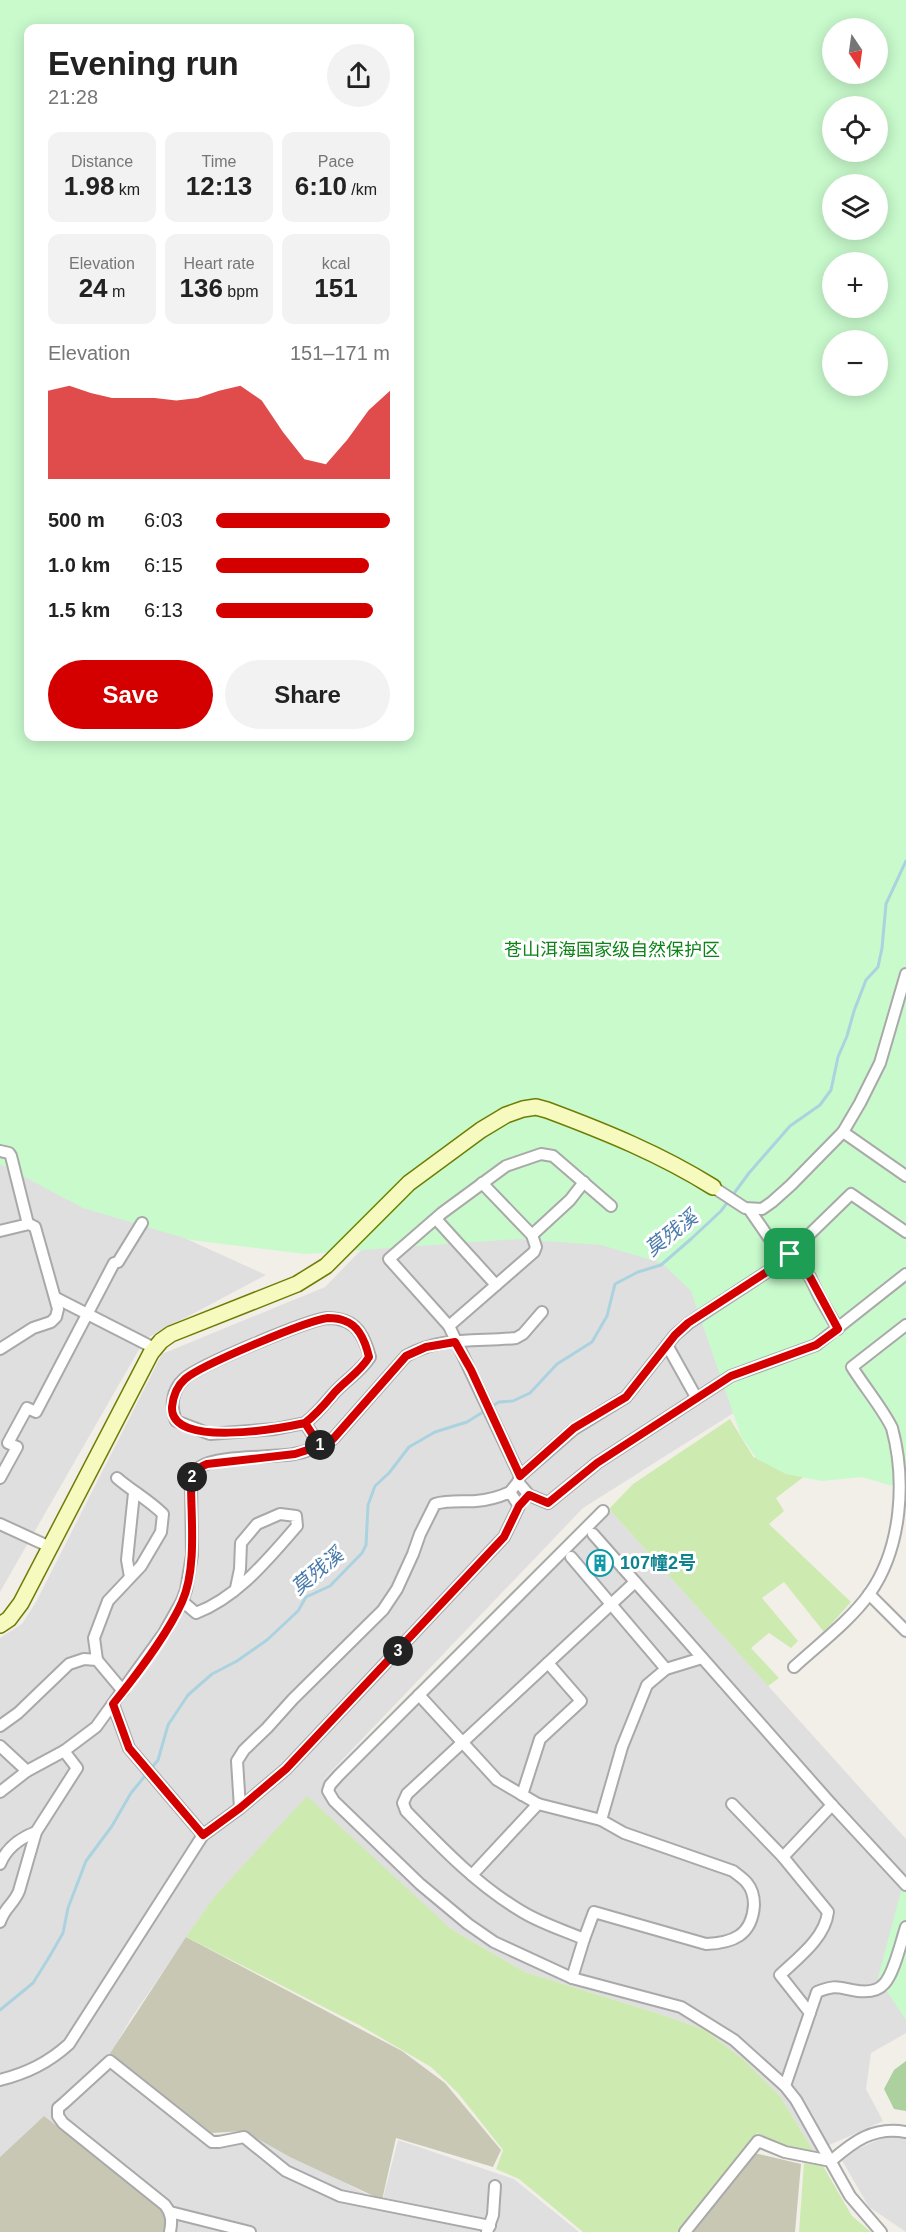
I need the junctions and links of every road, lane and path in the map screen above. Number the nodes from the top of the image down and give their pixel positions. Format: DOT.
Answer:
graph roads {
  1 [pos="906,974"];
  2 [pos="843,1132"];
  3 [pos="0,1151"];
  4 [pos="906,1176"];
  5 [pos="584,1182"];
  6 [pos="482,1183"];
  7 [pos="713,1187"];
  8 [pos="611,1206"];
  9 [pos="747,1209"];
  10 [pos="436,1219"];
  11 [pos="142,1223"];
  12 [pos="28,1224"];
  13 [pos="0,1231"];
  14 [pos="906,1232"];
  15 [pos="532,1235"];
  16 [pos="790,1254"];
  17 [pos="906,1274"];
  18 [pos="496,1285"];
  19 [pos="56,1298"];
  20 [pos="542,1312"];
  21 [pos="87,1314"];
  22 [pos="449,1326"];
  23 [pos="906,1326"];
  24 [pos="838,1329"];
  25 [pos="455,1342"];
  26 [pos="667,1345"];
  27 [pos="154,1348"];
  28 [pos="0,1349"];
  29 [pos="696,1397"];
  30 [pos="305,1423"];
  31 [pos="320,1446"];
  32 [pos="0,1478"];
  33 [pos="117,1478"];
  34 [pos="519,1479"];
  35 [pos="510,1492"];
  36 [pos="134,1494"];
  37 [pos="529,1495"];
  38 [pos="519,1506"];
  39 [pos="603,1511"];
  40 [pos="0,1524"];
  41 [pos="593,1534"];
  42 [pos="50,1547"];
  43 [pos="571,1557"];
  44 [pos="130,1578"];
  45 [pos="635,1582"];
  46 [pos="236,1588"];
  47 [pos="869,1594"];
  48 [pos="182,1601"];
  49 [pos="611,1605"];
  50 [pos="0,1625"];
  51 [pos="906,1631"];
  52 [pos="702,1658"];
  53 [pos="97,1660"];
  54 [pos="548,1663"];
  55 [pos="794,1667"];
  56 [pos="666,1669"];
  57 [pos="123,1691"];
  58 [pos="419,1695"];
  59 [pos="113,1704"];
  60 [pos="0,1726"];
  61 [pos="464,1742"];
  62 [pos="0,1746"];
  63 [pos="64,1751"];
  64 [pos="27,1771"];
  65 [pos="0,1792"];
  66 [pos="522,1795"];
  67 [pos="538,1804"];
  68 [pos="732,1804"];
  69 [pos="832,1805"];
  70 [pos="240,1808"];
  71 [pos="601,1820"];
  72 [pos="36,1832"];
  73 [pos="203,1835"];
  74 [pos="783,1857"];
  75 [pos="0,1864"];
  76 [pos="472,1875"];
  77 [pos="906,1885"];
  78 [pos="1,1914"];
  79 [pos="906,1927"];
  80 [pos="584,1939"];
  81 [pos="572,1978"];
  82 [pos="810,2013"];
  83 [pos="0,2080"];
  84 [pos="785,2086"];
  85 [pos="906,2132"];
  86 [pos="831,2161"];
  87 [pos="495,2186"];
  88 [pos="170,2212"];
  89 [pos="489,2229"];
  90 [pos="170,2232"];
  91 [pos="250,2232"];
  92 [pos="685,2232"];
  93 [pos="881,2232"];
  1 -- 2 [label="street"];
  2 -- 4 [label="street"];
  2 -- 9 [label="street"];
  3 -- 12 [label="street"];
  5 -- 6 [label="street"];
  5 -- 8 [label="street"];
  5 -- 15 [label="street"];
  6 -- 10 [label="street"];
  6 -- 15 [label="street"];
  7 -- 9 [label="street"];
  7 -- 27 [label="street"];
  9 -- 16 [label="street"];
  10 -- 18 [label="street"];
  10 -- 22 [label="street"];
  11 -- 21 [label="street"];
  12 -- 13 [label="street"];
  12 -- 19 [label="street"];
  14 -- 16 [label="street"];
  15 -- 18 [label="street"];
  16 -- 24 [label="street"];
  16 -- 26 [label="street"];
  17 -- 24 [label="street"];
  18 -- 22 [label="street"];
  19 -- 21 [label="street"];
  19 -- 28 [label="street"];
  20 -- 25 [label="street"];
  21 -- 27 [label="street"];
  21 -- 32 [label="street"];
  22 -- 25 [label="street"];
  23 -- 47 [label="street"];
  24 -- 29 [label="street"];
  25 -- 31 [label="street"];
  25 -- 34 [label="street"];
  26 -- 29 [label="street"];
  26 -- 34 [label="street"];
  27 -- 42 [label="street"];
  29 -- 37 [label="street"];
  30 -- 30 [label="street"];
  30 -- 31 [label="street"];
  31 -- 48 [label="street"];
  33 -- 36 [label="street"];
  34 -- 35 [label="street"];
  34 -- 37 [label="street"];
  35 -- 38 [label="street"];
  35 -- 70 [label="street"];
  36 -- 44 [label="street"];
  36 -- 44 [label="street"];
  37 -- 38 [label="street"];
  38 -- 70 [label="street"];
  39 -- 58 [label="street"];
  40 -- 42 [label="street"];
  41 -- 45 [label="street"];
  42 -- 50 [label="street"];
  43 -- 49 [label="street"];
  44 -- 53 [label="street"];
  45 -- 49 [label="street"];
  45 -- 52 [label="street"];
  46 -- 46 [label="street"];
  46 -- 48 [label="street"];
  47 -- 51 [label="street"];
  47 -- 55 [label="street"];
  48 -- 57 [label="street"];
  49 -- 54 [label="street"];
  49 -- 56 [label="street"];
  52 -- 56 [label="street"];
  52 -- 69 [label="street"];
  53 -- 57 [label="street"];
  53 -- 60 [label="street"];
  54 -- 61 [label="street"];
  54 -- 66 [label="street"];
  56 -- 71 [label="street"];
  57 -- 59 [label="street"];
  58 -- 61 [label="street"];
  58 -- 81 [label="street"];
  59 -- 63 [label="street"];
  59 -- 73 [label="street"];
  61 -- 66 [label="street"];
  61 -- 76 [label="street"];
  62 -- 64 [label="street"];
  63 -- 64 [label="street"];
  63 -- 72 [label="street"];
  64 -- 65 [label="street"];
  66 -- 67 [label="street"];
  67 -- 71 [label="street"];
  67 -- 76 [label="street"];
  68 -- 74 [label="street"];
  69 -- 74 [label="street"];
  69 -- 77 [label="street"];
  70 -- 73 [label="street"];
  71 -- 80 [label="street"];
  72 -- 75 [label="street"];
  72 -- 78 [label="street"];
  73 -- 83 [label="street"];
  74 -- 82 [label="street"];
  76 -- 80 [label="street"];
  79 -- 82 [label="street"];
  80 -- 81 [label="street"];
  81 -- 84 [label="street"];
  82 -- 84 [label="street"];
  84 -- 86 [label="street"];
  85 -- 86 [label="street"];
  86 -- 92 [label="street"];
  86 -- 93 [label="street"];
  87 -- 89 [label="street"];
  88 -- 89 [label="street"];
  88 -- 90 [label="street"];
  88 -- 91 [label="street"];
}
